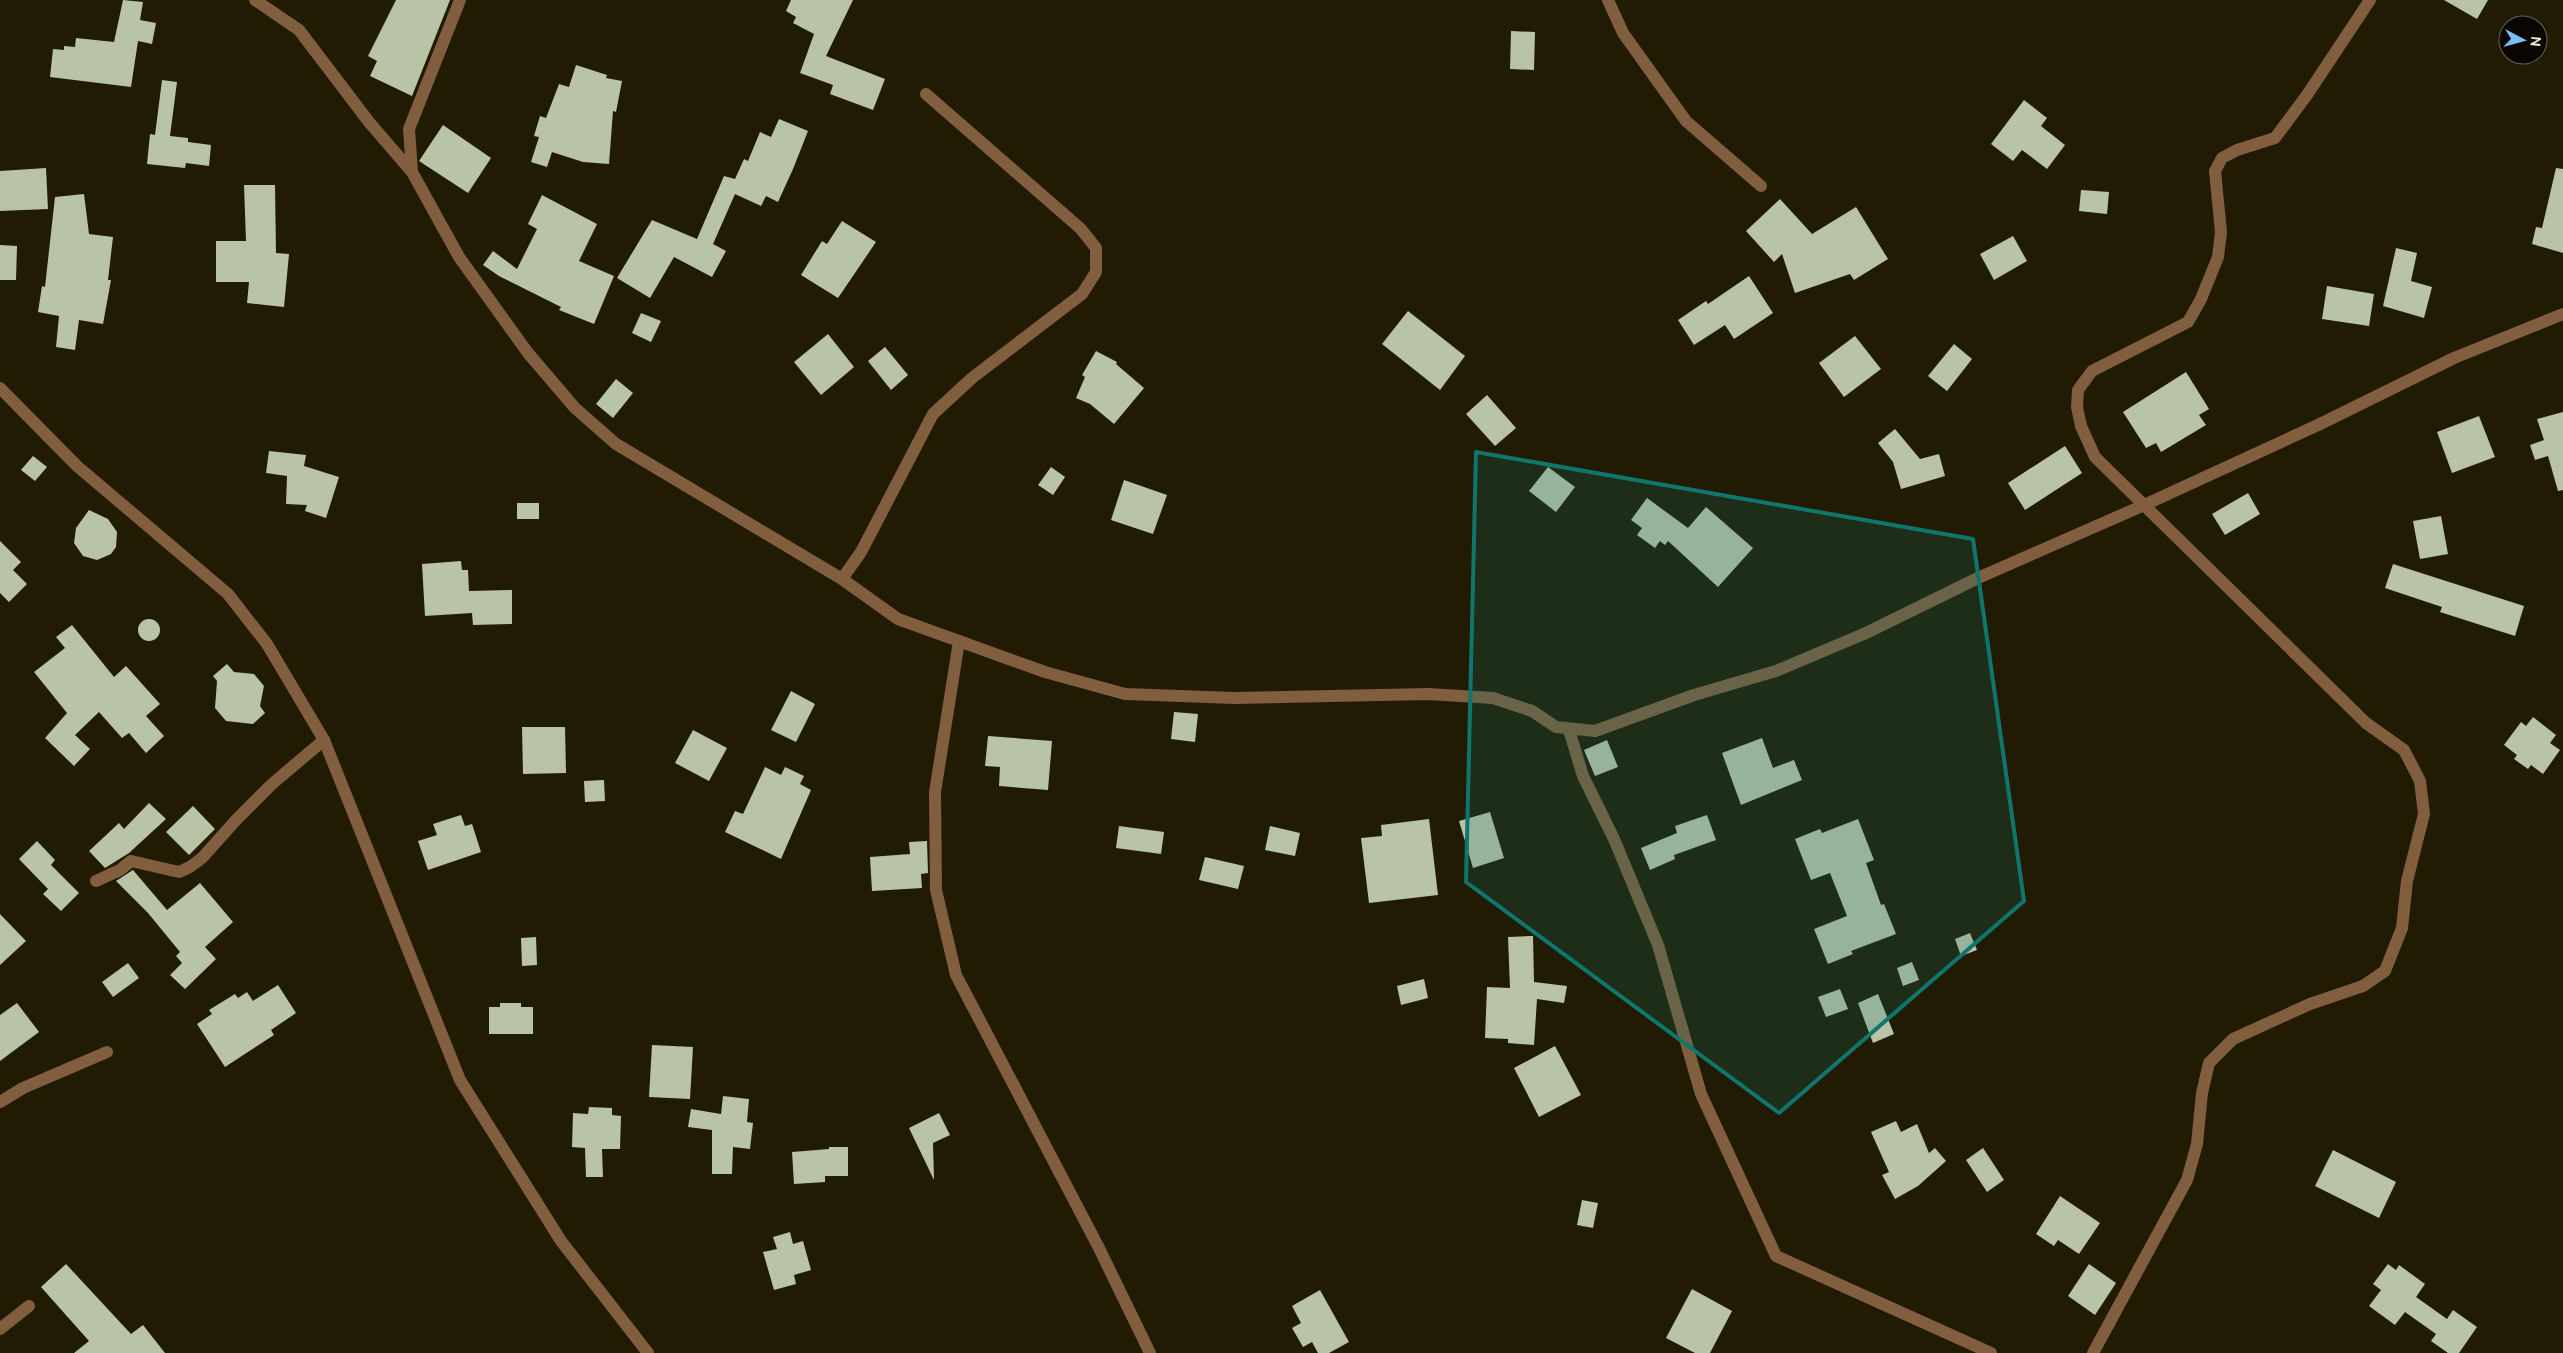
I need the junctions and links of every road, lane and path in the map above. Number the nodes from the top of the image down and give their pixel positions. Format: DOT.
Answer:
graph roads {
  1 [pos="255,0"];
  2 [pos="460,0"];
  3 [pos="1608,0"];
  4 [pos="2370,0"];
  5 [pos="926,94"];
  6 [pos="412,172"];
  7 [pos="1760,186"];
  8 [pos="2563,314"];
  9 [pos="0,388"];
  10 [pos="2142,506"];
  11 [pos="842,579"];
  12 [pos="959,641"];
  13 [pos="1569,730"];
  14 [pos="324,740"];
  15 [pos="96,881"];
  16 [pos="108,1052"];
  17 [pos="0,1102"];
  18 [pos="29,1306"];
  19 [pos="0,1329"];
  20 [pos="648,1353"];
  21 [pos="1150,1353"];
  22 [pos="1991,1353"];
  23 [pos="2093,1353"];
  1 -- 6 [label="street"];
  2 -- 6 [label="street"];
  3 -- 7 [label="street"];
  4 -- 10 [label="street"];
  5 -- 11 [label="street"];
  6 -- 11 [label="street"];
  8 -- 10 [label="street"];
  9 -- 14 [label="street"];
  10 -- 13 [label="street"];
  10 -- 23 [label="street"];
  11 -- 12 [label="street"];
  12 -- 13 [label="street"];
  12 -- 21 [label="street"];
  13 -- 22 [label="street"];
  14 -- 15 [label="street"];
  14 -- 20 [label="street"];
  16 -- 17 [label="street"];
  18 -- 19 [label="street"];
}
